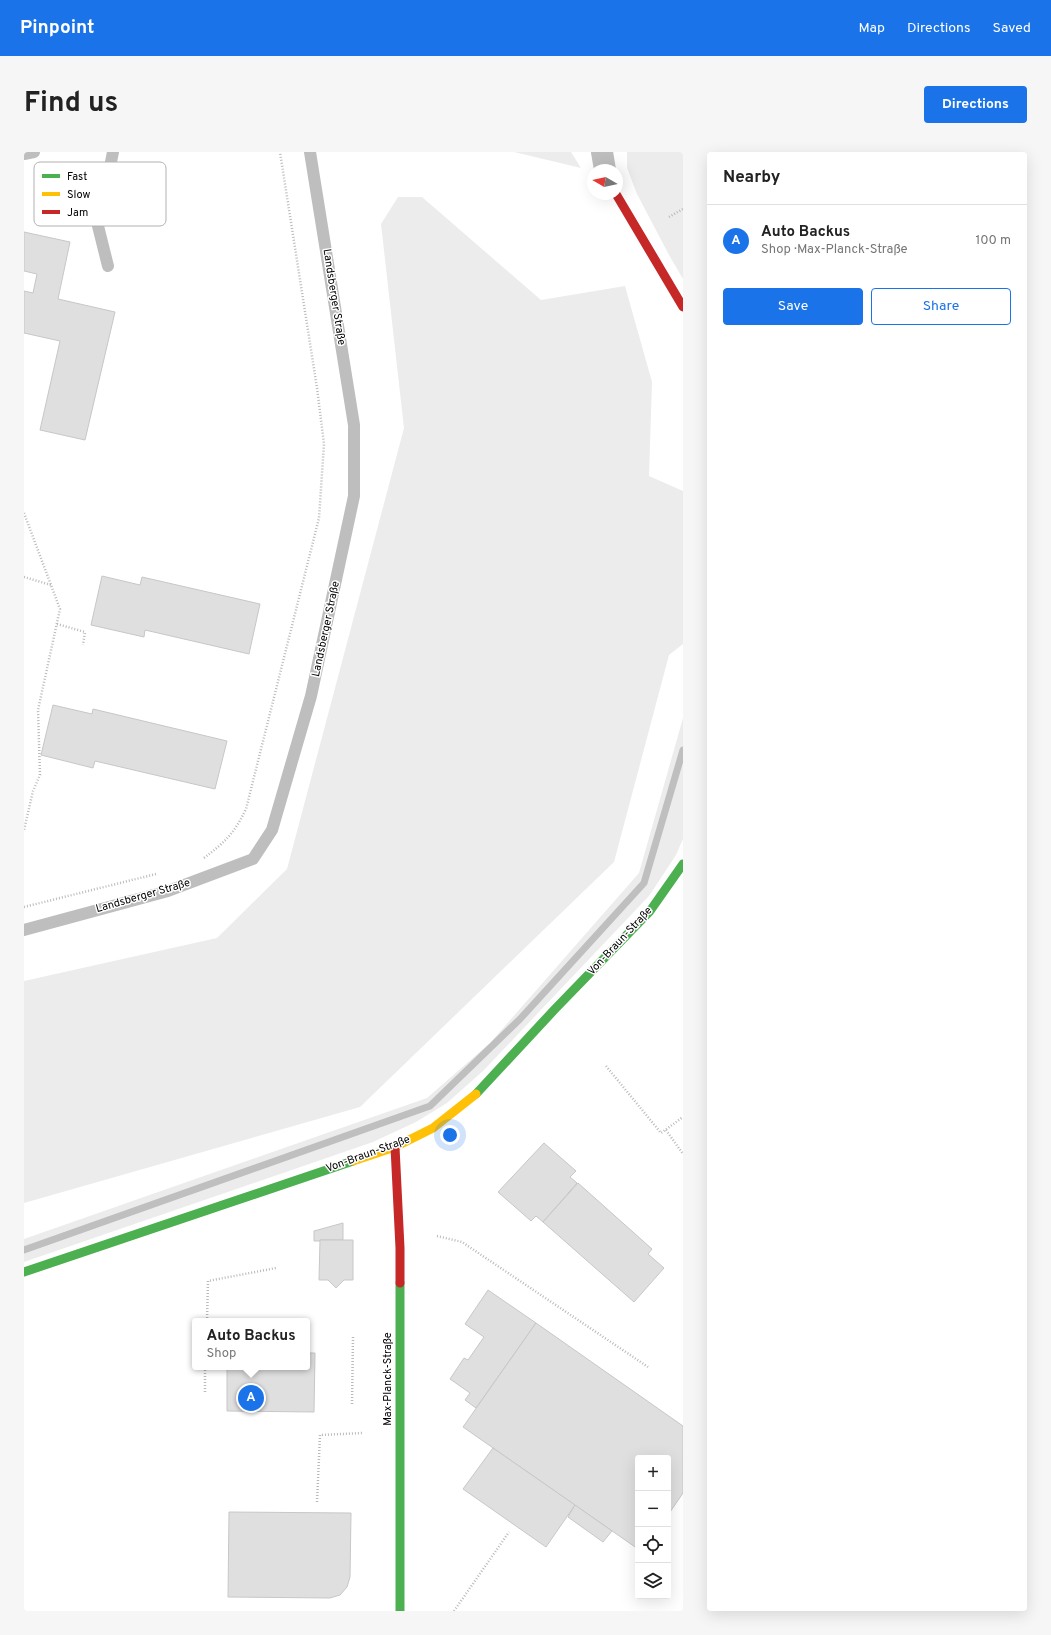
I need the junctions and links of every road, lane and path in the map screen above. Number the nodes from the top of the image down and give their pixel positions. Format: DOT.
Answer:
graph roads {
  1 [pos="34,152"];
  2 [pos="113,152"];
  3 [pos="280,152"];
  4 [pos="310,152"];
  5 [pos="602,152"];
  6 [pos="24,154"];
  7 [pos="111,162"];
  8 [pos="604,164"];
  9 [pos="620,200"];
  10 [pos="683,209"];
  11 [pos="670,217"];
  12 [pos="98,226"];
  13 [pos="108,266"];
  14 [pos="683,307"];
  15 [pos="24,512"];
  16 [pos="24,576"];
  17 [pos="51,585"];
  18 [pos="57,624"];
  19 [pos="83,645"];
  20 [pos="24,830"];
  21 [pos="201,860"];
  22 [pos="683,867"];
  23 [pos="158,874"];
  24 [pos="24,908"];
  25 [pos="24,930"];
  26 [pos="606,1066"];
  27 [pos="683,1117"];
  28 [pos="666,1130"];
  29 [pos="395,1147"];
  30 [pos="683,1154"];
  31 [pos="437,1236"];
  32 [pos="276,1268"];
  33 [pos="24,1272"];
  34 [pos="206,1318"];
  35 [pos="353,1337"];
  36 [pos="648,1367"];
  37 [pos="205,1370"];
  38 [pos="205,1392"];
  39 [pos="352,1404"];
  40 [pos="363,1433"];
  41 [pos="317,1502"];
  42 [pos="509,1532"];
  43 [pos="400,1611"];
  44 [pos="454,1611"];
  1 -- 6 [label="lane"];
  2 -- 7 [label="lane"];
  3 -- 21 [label="path"];
  4 -- 25 [label="lane, Landsberger Straße"];
  5 -- 8 [label="street"];
  9 -- 14 [label="street"];
  10 -- 11 [label="path"];
  12 -- 13 [label="lane"];
  15 -- 17 [label="path"];
  16 -- 17 [label="path"];
  17 -- 18 [label="path"];
  18 -- 19 [label="path"];
  18 -- 20 [label="path"];
  22 -- 29 [label="street, Von-Braun-Straße"];
  23 -- 24 [label="path"];
  26 -- 28 [label="path"];
  27 -- 28 [label="path"];
  28 -- 30 [label="path"];
  29 -- 33 [label="street, Von-Braun-Straße"];
  29 -- 43 [label="street, Max-Planck-Straße"];
  31 -- 36 [label="path"];
  32 -- 34 [label="path"];
  35 -- 39 [label="path"];
  37 -- 38 [label="path"];
  40 -- 41 [label="path"];
  42 -- 44 [label="path"];
}
